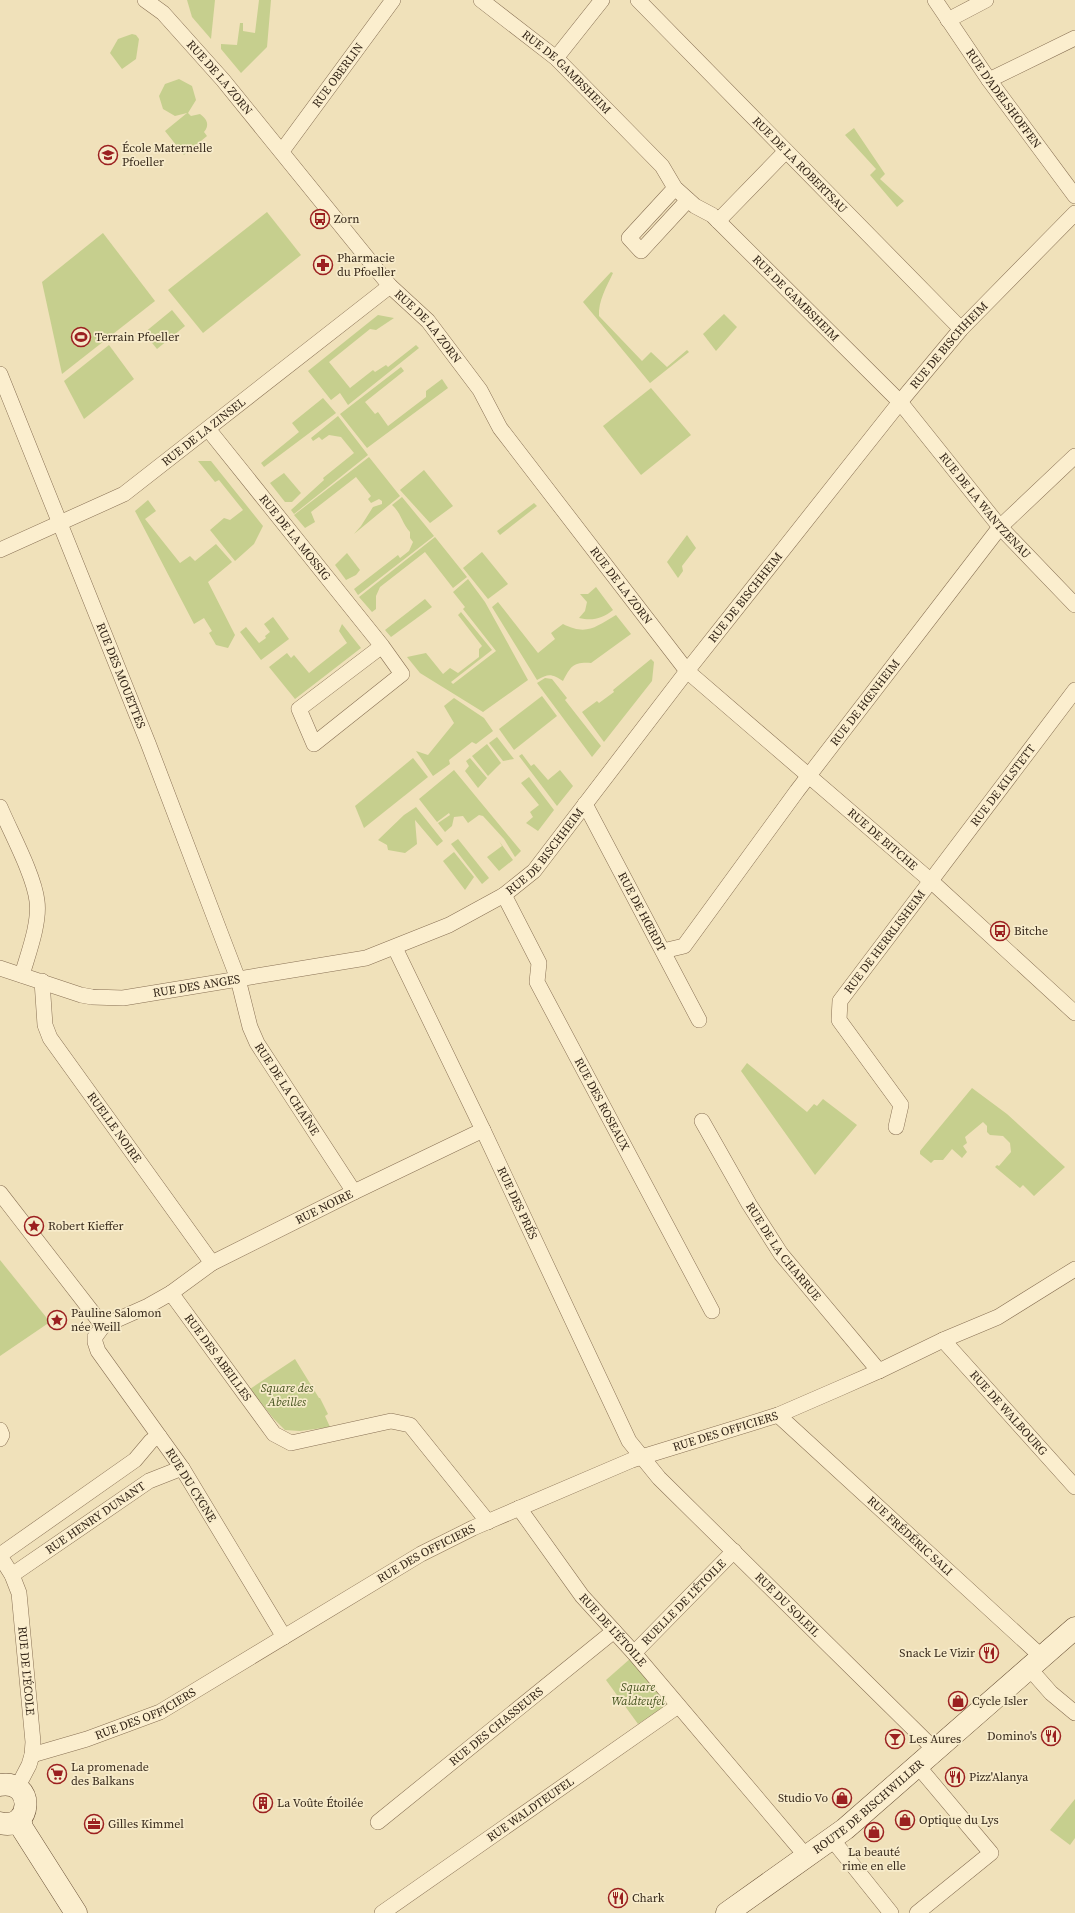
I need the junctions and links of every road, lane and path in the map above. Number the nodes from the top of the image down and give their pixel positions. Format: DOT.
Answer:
graph roads {
  1 [pos="145,0"];
  2 [pos="394,0"];
  3 [pos="481,0"];
  4 [pos="602,0"];
  5 [pos="638,0"];
  6 [pos="935,0"];
  7 [pos="986,0"];
  8 [pos="948,20"];
  9 [pos="1075,38"];
  10 [pos="556,58"];
  11 [pos="990,80"];
  12 [pos="282,151"];
  13 [pos="786,151"];
  14 [pos="675,188"];
  15 [pos="1075,196"];
  16 [pos="688,200"];
  17 [pos="1075,213"];
  18 [pos="718,221"];
  19 [pos="390,286"];
  20 [pos="961,329"];
  21 [pos="0,374"];
  22 [pos="900,402"];
  23 [pos="208,429"];
  24 [pos="1075,456"];
  25 [pos="60,524"];
  26 [pos="1000,527"];
  27 [pos="0,550"];
  28 [pos="1075,605"];
  29 [pos="382,646"];
  30 [pos="687,671"];
  31 [pos="1075,690"];
  32 [pos="809,776"];
  33 [pos="584,804"];
  34 [pos="0,807"];
  35 [pos="931,881"];
  36 [pos="504,895"];
  37 [pos="395,948"];
  38 [pos="663,951"];
  39 [pos="0,968"];
  40 [pos="22,975"];
  41 [pos="238,979"];
  42 [pos="42,981"];
  43 [pos="1075,1013"];
  44 [pos="699,1020"];
  45 [pos="702,1121"];
  46 [pos="896,1127"];
  47 [pos="483,1130"];
  48 [pos="354,1192"];
  49 [pos="0,1193"];
  50 [pos="212,1263"];
  51 [pos="1075,1269"];
  52 [pos="171,1293"];
  53 [pos="712,1311"];
  54 [pos="99,1332"];
  55 [pos="943,1340"];
  56 [pos="879,1372"];
  57 [pos="778,1415"];
  58 [pos="0,1430"];
  59 [pos="159,1436"];
  60 [pos="0,1439"];
  61 [pos="642,1458"];
  62 [pos="182,1468"];
  63 [pos="1075,1486"];
  64 [pos="519,1508"];
  65 [pos="488,1522"];
  66 [pos="734,1551"];
  67 [pos="0,1556"];
  68 [pos="12,1575"];
  69 [pos="1075,1628"];
  70 [pos="614,1631"];
  71 [pos="284,1637"];
  72 [pos="634,1653"];
  73 [pos="1035,1663"];
  74 [pos="678,1706"];
  75 [pos="1075,1713"];
  76 [pos="935,1750"];
  77 [pos="32,1755"];
  78 [pos="918,1766"];
  79 [pos="9,1786"];
  80 [pos="10,1821"];
  81 [pos="378,1822"];
  82 [pos="831,1838"];
  83 [pos="806,1856"];
  84 [pos="76,1913"];
  85 [pos="382,1913"];
  86 [pos="727,1913"];
  87 [pos="891,1913"];
  88 [pos="917,1913"];
  1 -- 12 [label="street, RUE DE LA ZORN"];
  2 -- 12 [label="street, RUE OBERLIN"];
  3 -- 10 [label="street, RUE DE GAMBSHEIM"];
  4 -- 10 [label="street"];
  5 -- 13 [label="street, RUE DE LA ROBERTSAU"];
  6 -- 8 [label="street, RUE D'ADELSHOFFEN"];
  7 -- 8 [label="street"];
  8 -- 11 [label="street, RUE D'ADELSHOFFEN"];
  9 -- 11 [label="street"];
  10 -- 14 [label="street, RUE DE GAMBSHEIM"];
  11 -- 15 [label="street, RUE D'ADELSHOFFEN"];
  12 -- 19 [label="street, RUE DE LA ZORN"];
  13 -- 18 [label="street"];
  13 -- 20 [label="street, RUE DE LA ROBERTSAU"];
  14 -- 16 [label="street, RUE DE GAMBSHEIM"];
  14 -- 16 [label="street"];
  16 -- 18 [label="street, RUE DE GAMBSHEIM"];
  17 -- 20 [label="street, RUE DE BISCHHEIM"];
  18 -- 22 [label="street, RUE DE GAMBSHEIM"];
  19 -- 23 [label="street, RUE DE LA ZINSEL"];
  19 -- 30 [label="street, RUE DE LA ZORN"];
  20 -- 22 [label="street, RUE DE BISCHHEIM"];
  21 -- 25 [label="street, RUE DES MOUETTES"];
  22 -- 26 [label="street, RUE DE LA WANTZENAU"];
  22 -- 30 [label="street, RUE DE BISCHHEIM"];
  23 -- 25 [label="street, RUE DE LA ZINSEL"];
  23 -- 29 [label="street, RUE DE LA MOSSIG"];
  24 -- 26 [label="street, RUE DE HŒNHEIM"];
  25 -- 27 [label="street, RUE DE LA ZINSEL"];
  25 -- 41 [label="street, RUE DES MOUETTES"];
  26 -- 28 [label="street, RUE DE LA WANTZENAU"];
  26 -- 32 [label="street, RUE DE HŒNHEIM"];
  29 -- 29 [label="street, RUE DE LA MOSSIG"];
  30 -- 32 [label="street, RUE DE BITCHE"];
  30 -- 33 [label="street, RUE DE BISCHHEIM"];
  31 -- 35 [label="street, RUE DE KILSTETT"];
  32 -- 35 [label="street, RUE DE BITCHE"];
  32 -- 38 [label="street, RUE DE HŒNHEIM"];
  33 -- 36 [label="street, RUE DE BISCHHEIM"];
  33 -- 38 [label="street, RUE DE HŒRDT"];
  34 -- 40 [label="street"];
  35 -- 43 [label="street, RUE DE BITCHE"];
  35 -- 46 [label="street, RUE DE HERRLISHEIM"];
  36 -- 37 [label="street, RUE DE BISCHHEIM"];
  36 -- 53 [label="street, RUE DES ROSEAUX"];
  37 -- 41 [label="street, RUE DES ANGES"];
  37 -- 47 [label="street, RUE DES PRÉS"];
  38 -- 44 [label="street, RUE DE HŒRDT"];
  39 -- 40 [label="street, RUE DES ANGES"];
  40 -- 42 [label="street, RUE DES ANGES"];
  41 -- 42 [label="street, RUE DES ANGES"];
  41 -- 48 [label="street, RUE DE LA CHAÎNE"];
  42 -- 50 [label="street, RUELLE NOIRE"];
  45 -- 56 [label="street, RUE DE LA CHARRUE"];
  47 -- 48 [label="street, RUE NOIRE"];
  47 -- 61 [label="street, RUE DES PRÉS"];
  48 -- 50 [label="street, RUE NOIRE"];
  49 -- 54 [label="street, RUE DU CYGNE"];
  50 -- 52 [label="street, RUE NOIRE"];
  51 -- 55 [label="street"];
  52 -- 54 [label="street"];
  52 -- 65 [label="street, RUE DES ABEILLES"];
  54 -- 59 [label="street, RUE DU CYGNE"];
  55 -- 56 [label="street"];
  55 -- 63 [label="street, RUE DE WALBOURG"];
  56 -- 57 [label="street, RUE DES OFFICIERS"];
  57 -- 61 [label="street, RUE DES OFFICIERS"];
  57 -- 73 [label="street, RUE FRÉDÉRIC SALI"];
  58 -- 60 [label="street"];
  59 -- 62 [label="street, RUE DU CYGNE"];
  59 -- 67 [label="street, RUE HENRY DUNANT"];
  61 -- 64 [label="street, RUE DES OFFICIERS"];
  61 -- 66 [label="street, RUE DU SOLEIL"];
  62 -- 68 [label="street, RUE HENRY DUNANT"];
  62 -- 71 [label="street, RUE DU CYGNE"];
  64 -- 65 [label="street, RUE DES OFFICIERS"];
  64 -- 70 [label="street, RUE DE L'ÉTOILE"];
  65 -- 71 [label="street, RUE DES OFFICIERS"];
  66 -- 72 [label="street, RUELLE DE L'ÉTOILE"];
  66 -- 76 [label="street, RUE DU SOLEIL"];
  67 -- 68 [label="street, RUE DE L'ÉCOLE"];
  68 -- 77 [label="street, RUE DE L'ÉCOLE"];
  69 -- 73 [label="main road, ROUTE DE BISCHWILLER"];
  70 -- 72 [label="street, RUE DE L'ÉTOILE"];
  70 -- 81 [label="street, RUE DES CHASSEURS"];
  71 -- 77 [label="street, RUE DES OFFICIERS"];
  72 -- 74 [label="street, RUE DE L'ÉTOILE"];
  73 -- 75 [label="street, RUE FRÉDÉRIC SALI"];
  73 -- 76 [label="main road, ROUTE DE BISCHWILLER"];
  74 -- 83 [label="street, RUE DE L'ÉTOILE"];
  74 -- 85 [label="street, RUE WALDTEUFEL"];
  76 -- 78 [label="main road, ROUTE DE BISCHWILLER"];
  77 -- 79 [label="street, RUE DE L'ÉCOLE"];
  78 -- 82 [label="main road, ROUTE DE BISCHWILLER"];
  78 -- 88 [label="street"];
  79 -- 80 [label="main road"];
  80 -- 84 [label="main road"];
  82 -- 83 [label="main road, ROUTE DE BISCHWILLER"];
  82 -- 87 [label="street"];
  83 -- 86 [label="main road, ROUTE DE BISCHWILLER"];
}
